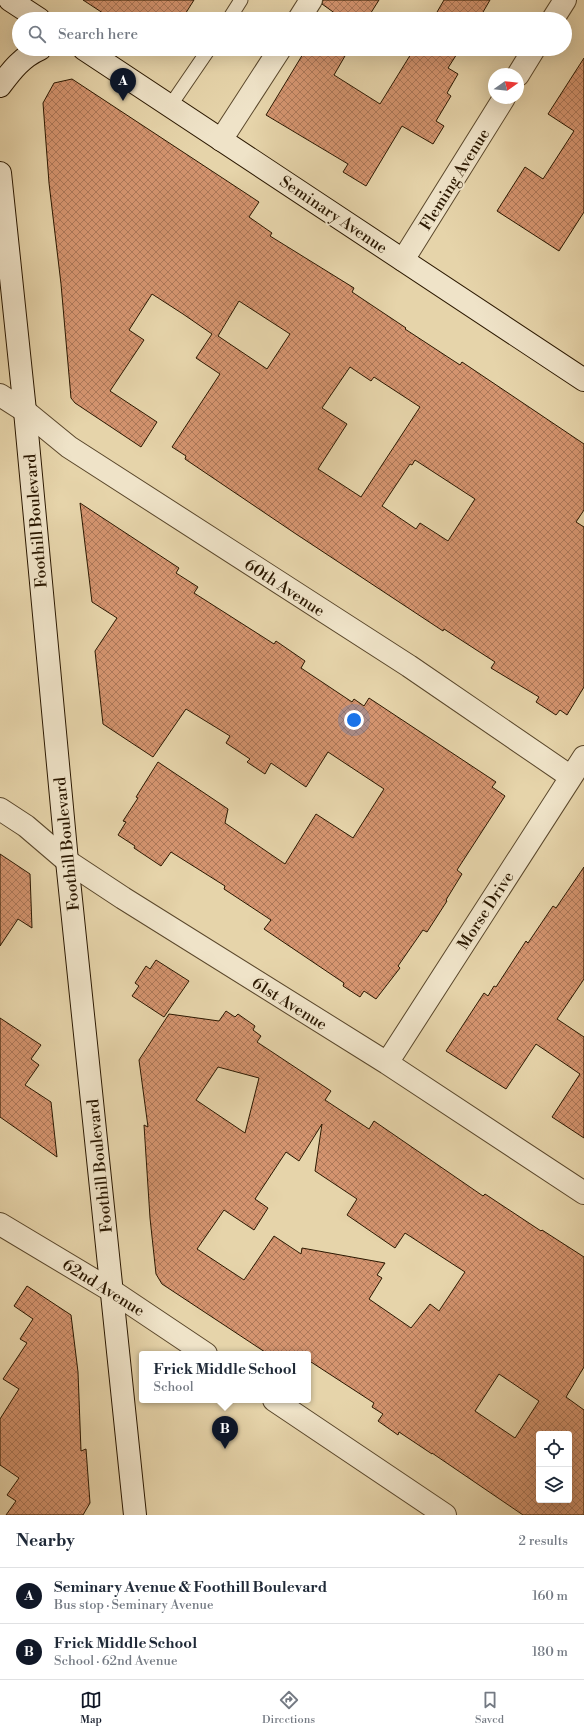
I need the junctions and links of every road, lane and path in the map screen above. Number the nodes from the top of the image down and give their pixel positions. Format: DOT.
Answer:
graph roads {
  1 [pos="10,0"];
  2 [pos="241,0"];
  3 [pos="311,0"];
  4 [pos="565,0"];
  5 [pos="28,12"];
  6 [pos="233,12"];
  7 [pos="303,12"];
  8 [pos="557,12"];
  9 [pos="27,56"];
  10 [pos="95,56"];
  11 [pos="204,56"];
  12 [pos="275,56"];
  13 [pos="530,56"];
  14 [pos="522,68"];
  15 [pos="0,86"];
  16 [pos="500,104"];
  17 [pos="170,106"];
  18 [pos="221,140"];
  19 [pos="0,173"];
  20 [pos="403,260"];
  21 [pos="584,380"];
  22 [pos="0,395"];
  23 [pos="25,411"];
  24 [pos="584,757"];
  25 [pos="571,777"];
  26 [pos="0,809"];
  27 [pos="67,861"];
  28 [pos="386,1064"];
  29 [pos="584,1193"];
  30 [pos="0,1224"];
  31 [pos="112,1291"];
  32 [pos="202,1351"];
  33 [pos="278,1403"];
  34 [pos="135,1515"];
  35 [pos="445,1515"];
  1 -- 5 [label="street"];
  2 -- 6 [label="lane"];
  3 -- 7 [label="street"];
  4 -- 8 [label="street"];
  9 -- 15 [label="street"];
  10 -- 17 [label="street, Seminary Avenue"];
  11 -- 17 [label="lane"];
  12 -- 18 [label="street"];
  13 -- 14 [label="street"];
  16 -- 20 [label="street, Fleming Avenue"];
  17 -- 18 [label="street, Seminary Avenue"];
  18 -- 20 [label="street, Seminary Avenue"];
  19 -- 23 [label="street, Foothill Boulevard"];
  20 -- 21 [label="street, Seminary Avenue"];
  22 -- 23 [label="street, 60th Avenue"];
  23 -- 25 [label="street, 60th Avenue"];
  23 -- 27 [label="street, Foothill Boulevard"];
  24 -- 25 [label="street, Morse Drive"];
  25 -- 28 [label="street, Morse Drive"];
  26 -- 27 [label="street, 61st Avenue"];
  27 -- 28 [label="street, 61st Avenue"];
  27 -- 31 [label="street, Foothill Boulevard"];
  28 -- 29 [label="street, 61st Avenue"];
  30 -- 31 [label="street, 62nd Avenue"];
  31 -- 32 [label="street, 62nd Avenue"];
  31 -- 34 [label="street, Foothill Boulevard"];
  33 -- 35 [label="street"];
}
